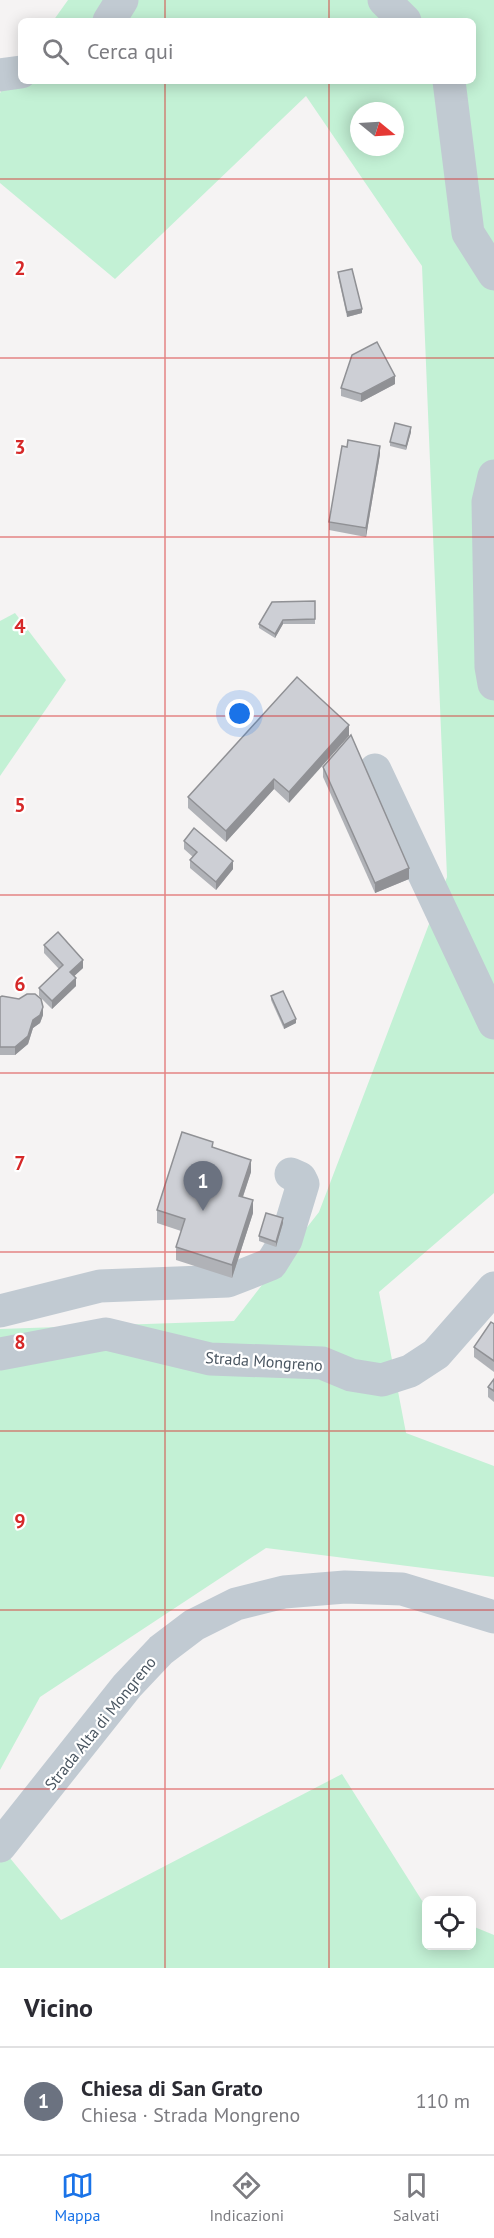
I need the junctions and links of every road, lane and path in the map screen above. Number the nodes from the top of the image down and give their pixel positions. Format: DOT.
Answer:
graph roads {
  1 [pos="122,0"];
  2 [pos="384,0"];
  3 [pos="111,18"];
  4 [pos="402,18"];
  5 [pos="18,72"];
  6 [pos="0,75"];
  7 [pos="449,84"];
  8 [pos="494,274"];
  9 [pos="494,476"];
  10 [pos="494,684"];
  11 [pos="375,770"];
  12 [pos="494,1023"];
  13 [pos="291,1174"];
  14 [pos="494,1288"];
  15 [pos="0,1311"];
  16 [pos="0,1354"];
  17 [pos="494,1617"];
  18 [pos="0,1846"];
  1 -- 3 [label="street"];
  2 -- 4 [label="street"];
  5 -- 6 [label="street"];
  7 -- 8 [label="street"];
  9 -- 10 [label="street"];
  11 -- 12 [label="street"];
  13 -- 15 [label="street"];
  14 -- 16 [label="street, Strada Mongreno"];
  17 -- 18 [label="street, Strada Alta di Mongreno"];
}
